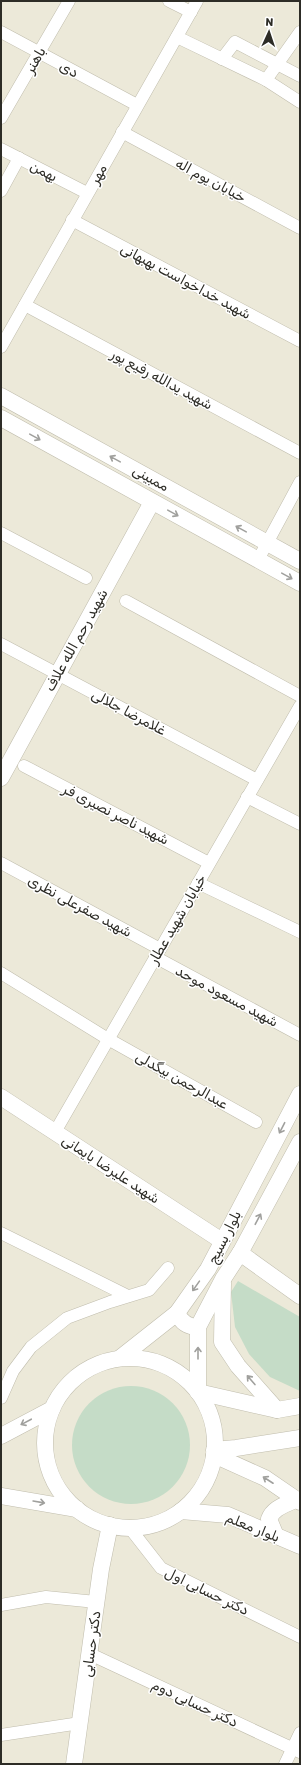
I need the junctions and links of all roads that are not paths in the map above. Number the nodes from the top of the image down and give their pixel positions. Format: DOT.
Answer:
graph roads {
  1 [pos="69,1"];
  2 [pos="169,1"];
  3 [pos="197,1"];
  4 [pos="191,12"];
  5 [pos="1,32"];
  6 [pos="300,32"];
  7 [pos="177,37"];
  8 [pos="40,53"];
  9 [pos="222,59"];
  10 [pos="278,64"];
  11 [pos="300,76"];
  12 [pos="266,80"];
  13 [pos="300,102"];
  14 [pos="137,105"];
  15 [pos="1,118"];
  16 [pos="122,132"];
  17 [pos="1,148"];
  18 [pos="19,158"];
  19 [pos="1,191"];
  20 [pos="88,193"];
  21 [pos="72,220"];
  22 [pos="300,228"];
  23 [pos="25,305"];
  24 [pos="300,341"];
  25 [pos="1,348"];
  26 [pos="1,396"];
  27 [pos="1,418"];
  28 [pos="300,453"];
  29 [pos="300,482"];
  30 [pos="152,502"];
  31 [pos="1,533"];
  32 [pos="267,543"];
  33 [pos="258,560"];
  34 [pos="300,561"];
  35 [pos="86,578"];
  36 [pos="300,584"];
  37 [pos="126,602"];
  38 [pos="1,644"];
  39 [pos="57,674"];
  40 [pos="300,696"];
  41 [pos="298,713"];
  42 [pos="24,766"];
  43 [pos="1,778"];
  44 [pos="257,780"];
  45 [pos="247,797"];
  46 [pos="300,824"];
  47 [pos="1,863"];
  48 [pos="209,863"];
  49 [pos="198,883"];
  50 [pos="300,932"];
  51 [pos="157,953"];
  52 [pos="1,973"];
  53 [pos="300,1035"];
  54 [pos="108,1039"];
  55 [pos="300,1094"];
  56 [pos="1,1097"];
  57 [pos="256,1122"];
  58 [pos="55,1132"];
  59 [pos="300,1142"];
  60 [pos="1,1233"];
  61 [pos="222,1240"];
  62 [pos="240,1253"];
  63 [pos="168,1268"];
  64 [pos="223,1279"];
  65 [pos="128,1296"];
  66 [pos="300,1296"];
  67 [pos="177,1312"];
  68 [pos="198,1327"];
  69 [pos="120,1358"];
  70 [pos="6,1376"];
  71 [pos="198,1392"];
  72 [pos="1,1398"];
  73 [pos="300,1406"];
  74 [pos="52,1409"];
  75 [pos="277,1410"];
  76 [pos="1,1436"];
  77 [pos="300,1438"];
  78 [pos="214,1452"];
  79 [pos="1,1496"];
  80 [pos="298,1501"];
  81 [pos="77,1509"];
  82 [pos="181,1511"];
  83 [pos="110,1525"];
  84 [pos="129,1527"];
  85 [pos="276,1536"];
  86 [pos="300,1546"];
  87 [pos="96,1602"];
  88 [pos="1,1605"];
  89 [pos="300,1637"];
  90 [pos="90,1654"];
  91 [pos="80,1723"];
  92 [pos="300,1733"];
  93 [pos="1,1735"];
  94 [pos="296,1750"];
  95 [pos="74,1764"];
  96 [pos="285,1764"];
  1 -- 8 [label="street, باهنر"];
  2 -- 4 [label="street"];
  3 -- 4 [label="street, مهر"];
  4 -- 7 [label="street, مهر"];
  5 -- 8 [label="street, دی"];
  6 -- 10 [label="street"];
  7 -- 9 [label="street"];
  7 -- 14 [label="street, مهر"];
  8 -- 14 [label="street, دی"];
  8 -- 15 [label="street, باهنر"];
  9 -- 10 [label="street"];
  9 -- 12 [label="street"];
  10 -- 11 [label="street"];
  10 -- 12 [label="street"];
  12 -- 13 [label="street"];
  14 -- 16 [label="street, مهر"];
  16 -- 20 [label="street, مهر"];
  16 -- 22 [label="street, خیابان یوم اله"];
  17 -- 18 [label="street, بهمن"];
  18 -- 19 [label="street"];
  18 -- 20 [label="street, بهمن"];
  20 -- 21 [label="street, مهر"];
  21 -- 23 [label="street, مهر"];
  21 -- 24 [label="street, شهید خداخواست بهبهانی"];
  23 -- 25 [label="street, مهر"];
  23 -- 28 [label="street, شهید یدالله رفیع پور"];
  32 -- 26 [label="main road, ممبینی, one-way"];
  27 -- 30 [label="main road, ممبینی, one-way"];
  29 -- 32 [label="street"];
  30 -- 33 [label="main road, ممبینی, one-way"];
  30 -- 39 [label="main road, شهید رحم الله علاف"];
  31 -- 35 [label="street"];
  32 -- 33 [label="street"];
  32 -- 34 [label="main road, ممبینی"];
  33 -- 36 [label="main road, ممبینی, one-way"];
  37 -- 40 [label="street"];
  38 -- 39 [label="street, غلامرضا جلالی"];
  39 -- 43 [label="main road, شهید رحم الله علاف"];
  39 -- 44 [label="street, غلامرضا جلالی"];
  41 -- 44 [label="street, خیابان شهید عطار"];
  42 -- 48 [label="street, شهید ناصر نصیری فر"];
  44 -- 45 [label="street, خیابان شهید عطار"];
  45 -- 46 [label="street"];
  45 -- 48 [label="street, خیابان شهید عطار"];
  47 -- 51 [label="street, شهید صفرعلی نظری"];
  48 -- 49 [label="street, خیابان شهید عطار"];
  49 -- 50 [label="street"];
  49 -- 51 [label="street, خیابان شهید عطار"];
  51 -- 53 [label="street, شهید مسعود موحد"];
  51 -- 54 [label="street, خیابان شهید عطار"];
  52 -- 54 [label="street, عبدالرحمن بیگدلی"];
  54 -- 57 [label="street, عبدالرحمن بیگدلی"];
  54 -- 58 [label="street, خیابان شهید عطار"];
  55 -- 61 [label="main road, بلوار بسیج, one-way"];
  56 -- 58 [label="main road, شهید علیرضا بایمانی"];
  58 -- 61 [label="main road, شهید علیرضا بایمانی"];
  62 -- 59 [label="main road, بلوار بسیج, one-way"];
  60 -- 65 [label="street"];
  61 -- 67 [label="main road, بلوار بسیج, one-way"];
  62 -- 64 [label="main road, بلوار بسیج"];
  62 -- 66 [label="main road"];
  63 -- 65 [label="street"];
  64 -- 68 [label="main road, بلوار بسیج"];
  75 -- 64 [label="main road, one-way"];
  65 -- 70 [label="street"];
  67 -- 68 [label="main road"];
  67 -- 69 [label="main road, بلوار بسیج"];
  71 -- 68 [label="main road, بلوار بسیج, one-way"];
  69 -- 71 [label="main road"];
  69 -- 74 [label="main road"];
  70 -- 72 [label="street"];
  71 -- 75 [label="main road"];
  71 -- 78 [label="main road"];
  73 -- 75 [label="main road"];
  74 -- 76 [label="main road, one-way"];
  74 -- 81 [label="main road"];
  77 -- 78 [label="main road"];
  80 -- 78 [label="main road, one-way"];
  78 -- 82 [label="main road"];
  79 -- 81 [label="main road, one-way"];
  80 -- 85 [label="main road"];
  81 -- 83 [label="main road"];
  82 -- 84 [label="main road"];
  82 -- 85 [label="main road, بلوار معلم"];
  83 -- 84 [label="main road"];
  83 -- 87 [label="main road, دکتر حسابی"];
  84 -- 89 [label="street, دکتر حسابی اول"];
  85 -- 86 [label="main road, بلوار معلم"];
  87 -- 88 [label="street"];
  87 -- 90 [label="main road, دکتر حسابی"];
  90 -- 91 [label="main road, دکتر حسابی"];
  90 -- 94 [label="street, دکتر حسابی دوم"];
  91 -- 93 [label="street"];
  91 -- 95 [label="main road, دکتر حسابی"];
  92 -- 94 [label="street"];
  94 -- 96 [label="street"];
}
